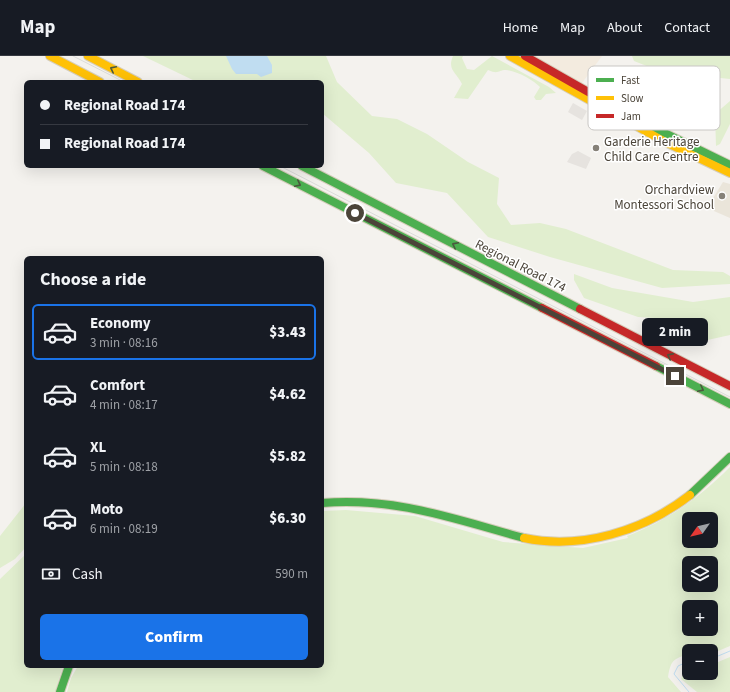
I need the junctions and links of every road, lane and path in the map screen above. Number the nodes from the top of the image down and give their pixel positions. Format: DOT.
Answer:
graph roads {
  1 [pos="50,56"];
  2 [pos="88,56"];
  3 [pos="510,56"];
  4 [pos="525,56"];
  5 [pos="96,80"];
  6 [pos="134,80"];
  7 [pos="588,95"];
  8 [pos="588,97"];
  9 [pos="650,130"];
  10 [pos="668,140"];
  11 [pos="730,165"];
  12 [pos="267,168"];
  13 [pos="306,168"];
  14 [pos="730,173"];
  15 [pos="730,386"];
  16 [pos="730,404"];
  17 [pos="730,457"];
  18 [pos="324,503"];
  19 [pos="68,668"];
  20 [pos="60,692"];
  1 -- 5 [label="main road"];
  6 -- 2 [label="main road, one-way"];
  3 -- 8 [label="main road"];
  4 -- 7 [label="main road"];
  9 -- 10 [label="main road"];
  10 -- 11 [label="main road"];
  10 -- 14 [label="main road"];
  12 -- 16 [label="main road, one-way"];
  15 -- 13 [label="main road, Regional Road 174, one-way"];
  17 -- 18 [label="main road"];
  19 -- 20 [label="main road"];
}
